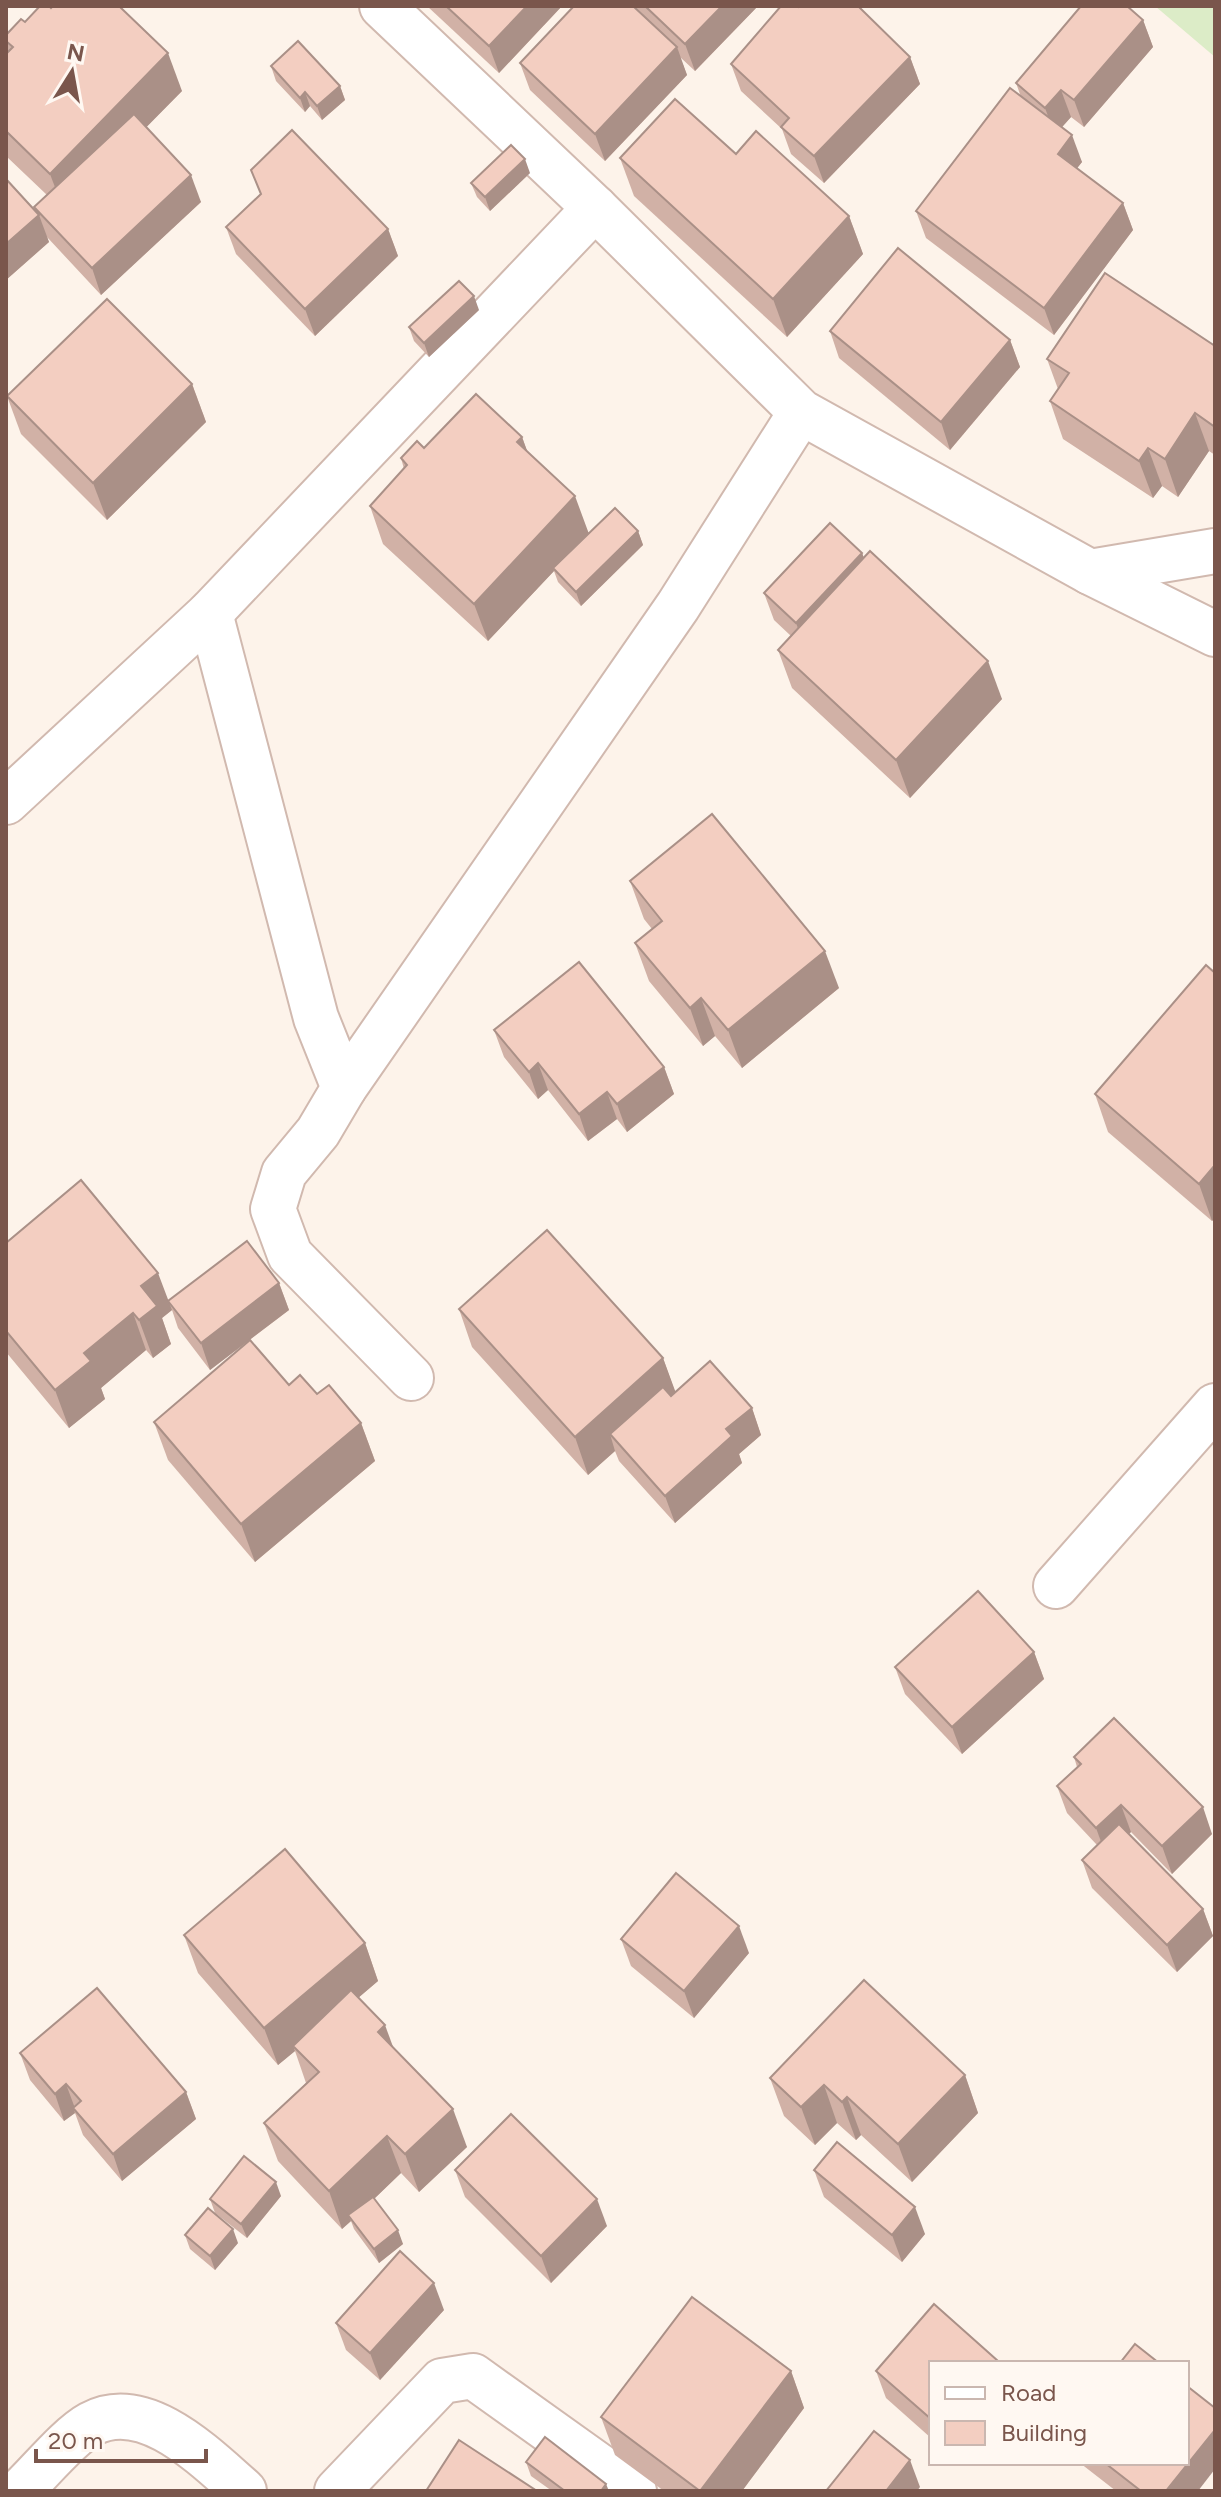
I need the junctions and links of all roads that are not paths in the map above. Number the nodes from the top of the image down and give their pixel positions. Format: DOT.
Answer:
graph roads {
  1 [pos="382,6"];
  2 [pos="595,208"];
  3 [pos="801,412"];
  4 [pos="1215,551"];
  5 [pos="1090,572"];
  6 [pos="210,613"];
  7 [pos="1215,634"];
  8 [pos="6,802"];
  9 [pos="344,1088"];
  10 [pos="411,1378"];
  11 [pos="1215,1406"];
  12 [pos="1056,1586"];
  13 [pos="20,2491"];
  14 [pos="244,2491"];
  15 [pos="337,2491"];
  16 [pos="634,2491"];
  1 -- 2 [label="street"];
  2 -- 3 [label="street"];
  2 -- 6 [label="street"];
  3 -- 5 [label="street"];
  3 -- 9 [label="street"];
  4 -- 5 [label="street"];
  5 -- 7 [label="street"];
  6 -- 8 [label="street"];
  6 -- 9 [label="street"];
  9 -- 10 [label="street"];
  11 -- 12 [label="street"];
  13 -- 14 [label="street"];
  15 -- 16 [label="street"];
}
